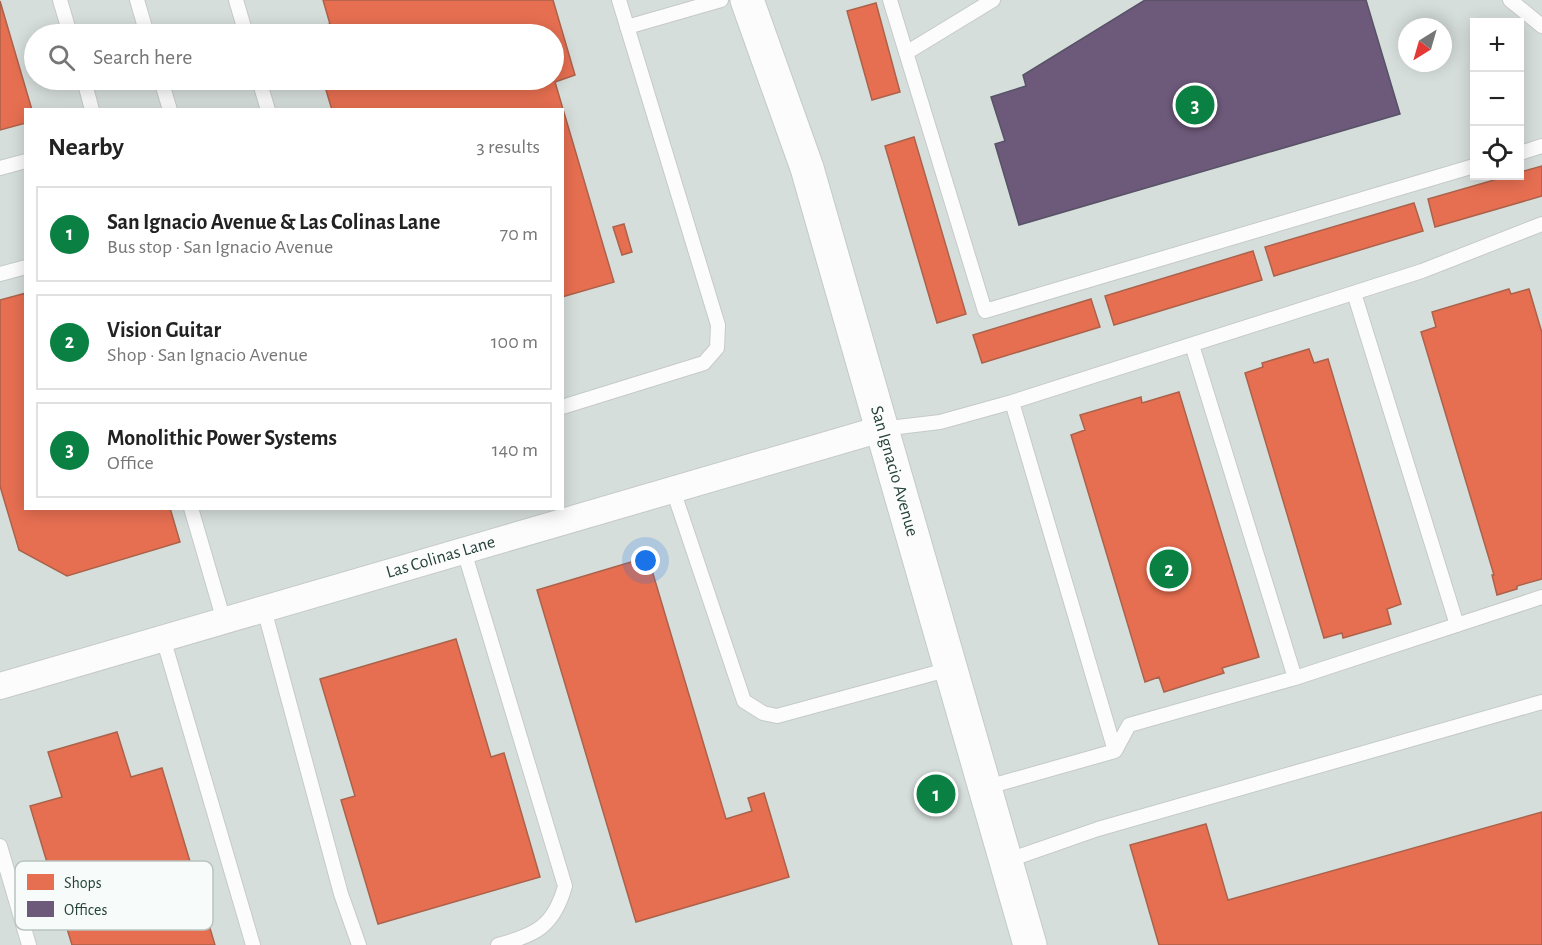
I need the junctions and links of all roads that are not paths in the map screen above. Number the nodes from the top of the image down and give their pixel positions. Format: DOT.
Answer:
graph roads {
  1 [pos="60,0"];
  2 [pos="137,0"];
  3 [pos="236,0"];
  4 [pos="619,0"];
  5 [pos="721,0"];
  6 [pos="747,0"];
  7 [pos="890,0"];
  8 [pos="993,0"];
  9 [pos="1510,0"];
  10 [pos="67,24"];
  11 [pos="144,24"];
  12 [pos="243,24"];
  13 [pos="1542,26"];
  14 [pos="627,27"];
  15 [pos="906,53"];
  16 [pos="87,90"];
  17 [pos="164,90"];
  18 [pos="263,90"];
  19 [pos="91,108"];
  20 [pos="169,108"];
  21 [pos="267,108"];
  22 [pos="1542,146"];
  23 [pos="1524,152"];
  24 [pos="24,162"];
  25 [pos="1470,167"];
  26 [pos="0,168"];
  27 [pos="1542,224"];
  28 [pos="24,268"];
  29 [pos="0,274"];
  30 [pos="1354,293"];
  31 [pos="1192,345"];
  32 [pos="1012,402"];
  33 [pos="564,406"];
  34 [pos="881,429"];
  35 [pos="673,490"];
  36 [pos="192,510"];
  37 [pos="565,513"];
  38 [pos="464,551"];
  39 [pos="1542,597"];
  40 [pos="264,609"];
  41 [pos="224,621"];
  42 [pos="1457,625"];
  43 [pos="163,638"];
  44 [pos="950,669"];
  45 [pos="1295,678"];
  46 [pos="0,686"];
  47 [pos="1542,702"];
  48 [pos="1115,751"];
  49 [pos="984,788"];
  50 [pos="0,846"];
  51 [pos="1005,861"];
  52 [pos="15,897"];
  53 [pos="25,930"];
  54 [pos="29,945"];
  55 [pos="253,945"];
  56 [pos="359,945"];
  57 [pos="498,945"];
  58 [pos="1030,945"];
  1 -- 10 [label="lane"];
  2 -- 11 [label="lane"];
  3 -- 12 [label="lane"];
  4 -- 14 [label="lane"];
  5 -- 14 [label="lane"];
  6 -- 34 [label="street, San Ignacio Avenue"];
  7 -- 15 [label="lane"];
  8 -- 15 [label="lane"];
  9 -- 13 [label="lane"];
  14 -- 33 [label="lane"];
  15 -- 25 [label="lane"];
  16 -- 19 [label="lane"];
  17 -- 20 [label="lane"];
  18 -- 21 [label="lane"];
  22 -- 23 [label="lane"];
  24 -- 26 [label="lane"];
  27 -- 30 [label="lane"];
  28 -- 29 [label="lane"];
  30 -- 31 [label="lane"];
  30 -- 42 [label="lane"];
  31 -- 32 [label="lane"];
  31 -- 45 [label="lane"];
  32 -- 34 [label="lane"];
  32 -- 48 [label="lane"];
  34 -- 35 [label="street, Las Colinas Lane"];
  34 -- 44 [label="street, San Ignacio Avenue"];
  35 -- 37 [label="street, Las Colinas Lane"];
  35 -- 44 [label="lane"];
  36 -- 41 [label="lane"];
  37 -- 38 [label="street, Las Colinas Lane"];
  38 -- 40 [label="street, Las Colinas Lane"];
  38 -- 57 [label="lane"];
  39 -- 42 [label="lane"];
  40 -- 41 [label="street, Las Colinas Lane"];
  40 -- 56 [label="lane"];
  41 -- 43 [label="street, Las Colinas Lane"];
  42 -- 45 [label="lane"];
  43 -- 46 [label="street, Las Colinas Lane"];
  43 -- 55 [label="lane"];
  44 -- 49 [label="street, San Ignacio Avenue"];
  45 -- 48 [label="lane"];
  47 -- 51 [label="lane"];
  48 -- 49 [label="lane"];
  49 -- 51 [label="street, San Ignacio Avenue"];
  50 -- 52 [label="lane"];
  51 -- 58 [label="street, San Ignacio Avenue"];
  53 -- 54 [label="lane"];
}
